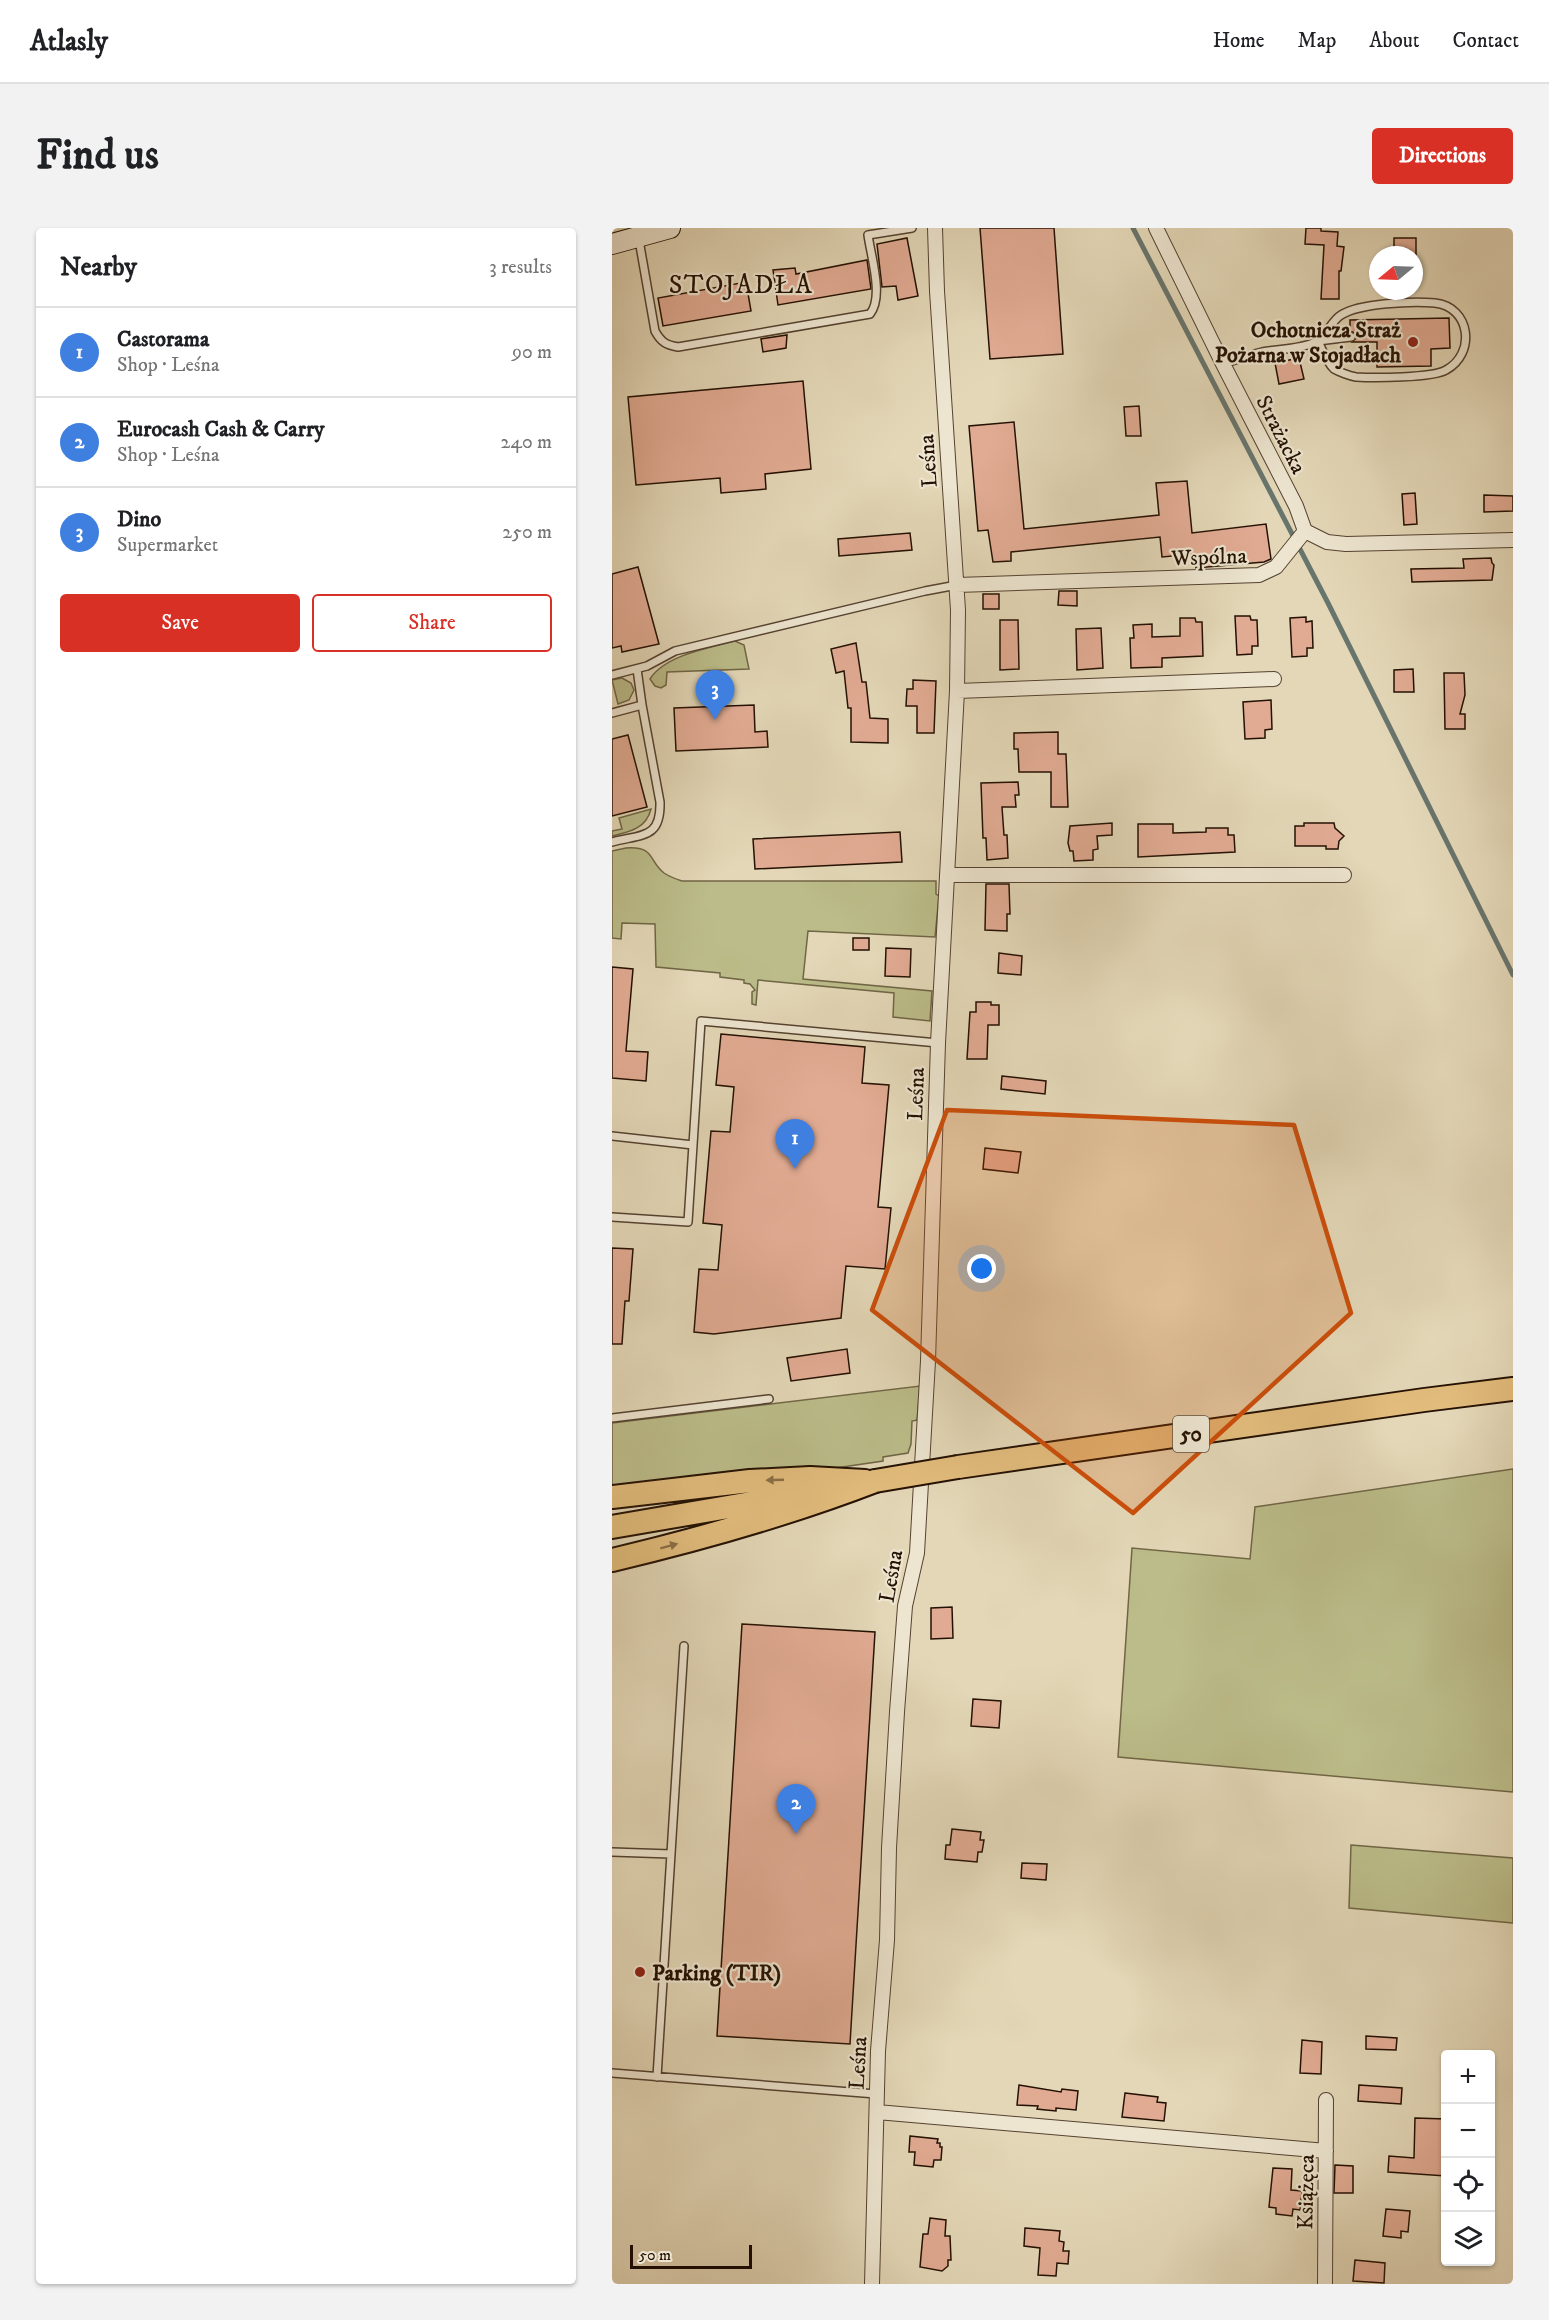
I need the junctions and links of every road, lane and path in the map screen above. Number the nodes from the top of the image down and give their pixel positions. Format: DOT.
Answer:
graph roads {
  1 [pos="670,228"];
  2 [pos="912,228"];
  3 [pos="935,228"];
  4 [pos="1156,228"];
  5 [pos="638,236"];
  6 [pos="612,244"];
  7 [pos="1351,337"];
  8 [pos="1318,341"];
  9 [pos="1223,364"];
  10 [pos="1304,532"];
  11 [pos="1513,540"];
  12 [pos="957,585"];
  13 [pos="637,669"];
  14 [pos="612,675"];
  15 [pos="1274,680"];
  16 [pos="957,691"];
  17 [pos="642,705"];
  18 [pos="612,713"];
  19 [pos="612,842"];
  20 [pos="947,875"];
  21 [pos="1344,875"];
  22 [pos="938,1042"];
  23 [pos="612,1136"];
  24 [pos="693,1145"];
  25 [pos="612,1217"];
  26 [pos="1513,1389"];
  27 [pos="769,1399"];
  28 [pos="612,1418"];
  29 [pos="875,1481"];
  30 [pos="612,1497"];
  31 [pos="612,1527"];
  32 [pos="612,1560"];
  33 [pos="684,1646"];
  34 [pos="612,1852"];
  35 [pos="671,1854"];
  36 [pos="612,2073"];
  37 [pos="657,2077"];
  38 [pos="876,2094"];
  39 [pos="1326,2100"];
  40 [pos="877,2112"];
  41 [pos="1326,2151"];
  42 [pos="872,2284"];
  43 [pos="1325,2284"];
  1 -- 5 [label="street"];
  2 -- 5 [label="lane"];
  3 -- 12 [label="street, Leśna"];
  4 -- 9 [label="street, Strażacka"];
  5 -- 6 [label="street"];
  7 -- 8 [label="lane"];
  8 -- 8 [label="lane"];
  8 -- 9 [label="lane"];
  9 -- 10 [label="street, Strażacka"];
  10 -- 11 [label="street"];
  10 -- 12 [label="street, Wspólna"];
  12 -- 13 [label="lane"];
  12 -- 16 [label="street, Leśna"];
  13 -- 14 [label="lane"];
  13 -- 17 [label="lane"];
  15 -- 16 [label="street"];
  16 -- 20 [label="street, Leśna"];
  17 -- 18 [label="lane"];
  17 -- 19 [label="lane"];
  20 -- 21 [label="street"];
  20 -- 22 [label="street, Leśna"];
  22 -- 24 [label="lane"];
  22 -- 38 [label="street, Leśna"];
  23 -- 24 [label="lane"];
  24 -- 25 [label="lane"];
  26 -- 29 [label="main road, 50, bridge"];
  27 -- 28 [label="lane"];
  29 -- 30 [label="main road, one-way"];
  29 -- 31 [label="main road, 50"];
  32 -- 29 [label="main road, one-way"];
  33 -- 35 [label="lane"];
  34 -- 35 [label="lane"];
  35 -- 37 [label="lane"];
  36 -- 37 [label="lane"];
  37 -- 38 [label="lane"];
  38 -- 40 [label="street, Leśna"];
  39 -- 41 [label="street, Książęca"];
  40 -- 41 [label="street"];
  40 -- 42 [label="street, Leśna"];
  41 -- 43 [label="street, Książęca"];
}
